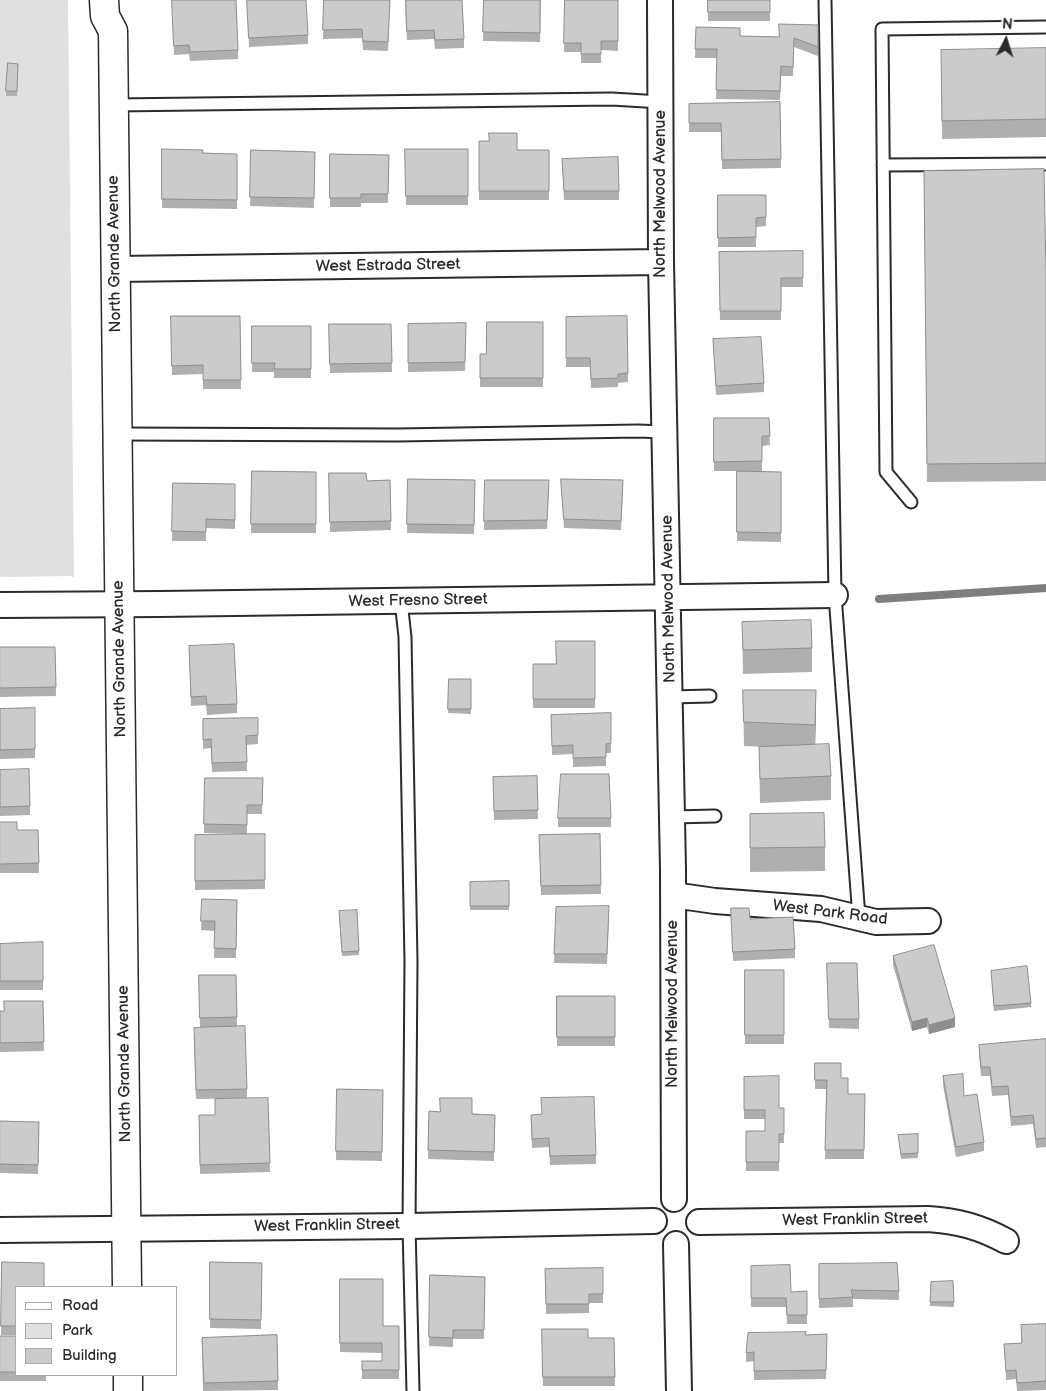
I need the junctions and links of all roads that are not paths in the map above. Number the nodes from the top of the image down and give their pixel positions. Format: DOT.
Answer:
graph roads {
  1 [pos="104,0"];
  2 [pos="123,0"];
  3 [pos="660,0"];
  4 [pos="826,0"];
  5 [pos="1046,27"];
  6 [pos="113,31"];
  7 [pos="660,102"];
  8 [pos="114,105"];
  9 [pos="1046,164"];
  10 [pos="883,165"];
  11 [pos="662,262"];
  12 [pos="115,269"];
  13 [pos="665,432"];
  14 [pos="117,434"];
  15 [pos="911,502"];
  16 [pos="835,595"];
  17 [pos="669,598"];
  18 [pos="401,601"];
  19 [pos="120,604"];
  20 [pos="0,605"];
  21 [pos="710,696"];
  22 [pos="670,697"];
  23 [pos="714,816"];
  24 [pos="672,817"];
  25 [pos="673,895"];
  26 [pos="859,918"];
  27 [pos="928,921"];
  28 [pos="674,1199"];
  29 [pos="654,1221"];
  30 [pos="699,1222"];
  31 [pos="409,1226"];
  32 [pos="127,1228"];
  33 [pos="0,1230"];
  34 [pos="1006,1241"];
  35 [pos="676,1244"];
  36 [pos="127,1286"];
  37 [pos="128,1376"];
  38 [pos="128,1391"];
  39 [pos="413,1391"];
  40 [pos="679,1391"];
  1 -- 6 [label="main road, North Grande Avenue"];
  2 -- 6 [label="main road, North Grande Avenue"];
  3 -- 7 [label="street, North Melwood Avenue"];
  4 -- 16 [label="lane"];
  5 -- 10 [label="lane"];
  6 -- 8 [label="main road, North Grande Avenue"];
  7 -- 8 [label="lane"];
  7 -- 11 [label="street, North Melwood Avenue"];
  8 -- 12 [label="main road, North Grande Avenue"];
  9 -- 10 [label="lane"];
  10 -- 15 [label="lane"];
  11 -- 12 [label="street, West Estrada Street"];
  11 -- 13 [label="street, North Melwood Avenue"];
  12 -- 14 [label="main road, North Grande Avenue"];
  13 -- 14 [label="lane"];
  13 -- 17 [label="street, North Melwood Avenue"];
  14 -- 19 [label="main road, North Grande Avenue"];
  16 -- 17 [label="street, West Fresno Street"];
  16 -- 26 [label="lane"];
  17 -- 18 [label="street, West Fresno Street"];
  17 -- 22 [label="street, North Melwood Avenue"];
  18 -- 19 [label="street, West Fresno Street"];
  18 -- 31 [label="lane"];
  19 -- 20 [label="street, West Fresno Street"];
  19 -- 32 [label="main road, North Grande Avenue"];
  21 -- 22 [label="lane"];
  22 -- 24 [label="street, North Melwood Avenue"];
  23 -- 24 [label="lane"];
  24 -- 25 [label="street, North Melwood Avenue"];
  25 -- 26 [label="street, West Park Road"];
  25 -- 28 [label="street, North Melwood Avenue"];
  26 -- 27 [label="street, West Park Road"];
  28 -- 29 [label="street"];
  28 -- 30 [label="street"];
  29 -- 31 [label="street, West Franklin Street"];
  29 -- 35 [label="street"];
  30 -- 34 [label="street, West Franklin Street"];
  30 -- 35 [label="street"];
  31 -- 32 [label="street, West Franklin Street"];
  31 -- 39 [label="lane"];
  32 -- 33 [label="street, West Franklin Street"];
  32 -- 36 [label="main road, North Grande Avenue"];
  35 -- 40 [label="street"];
  37 -- 38 [label="main road"];
}
